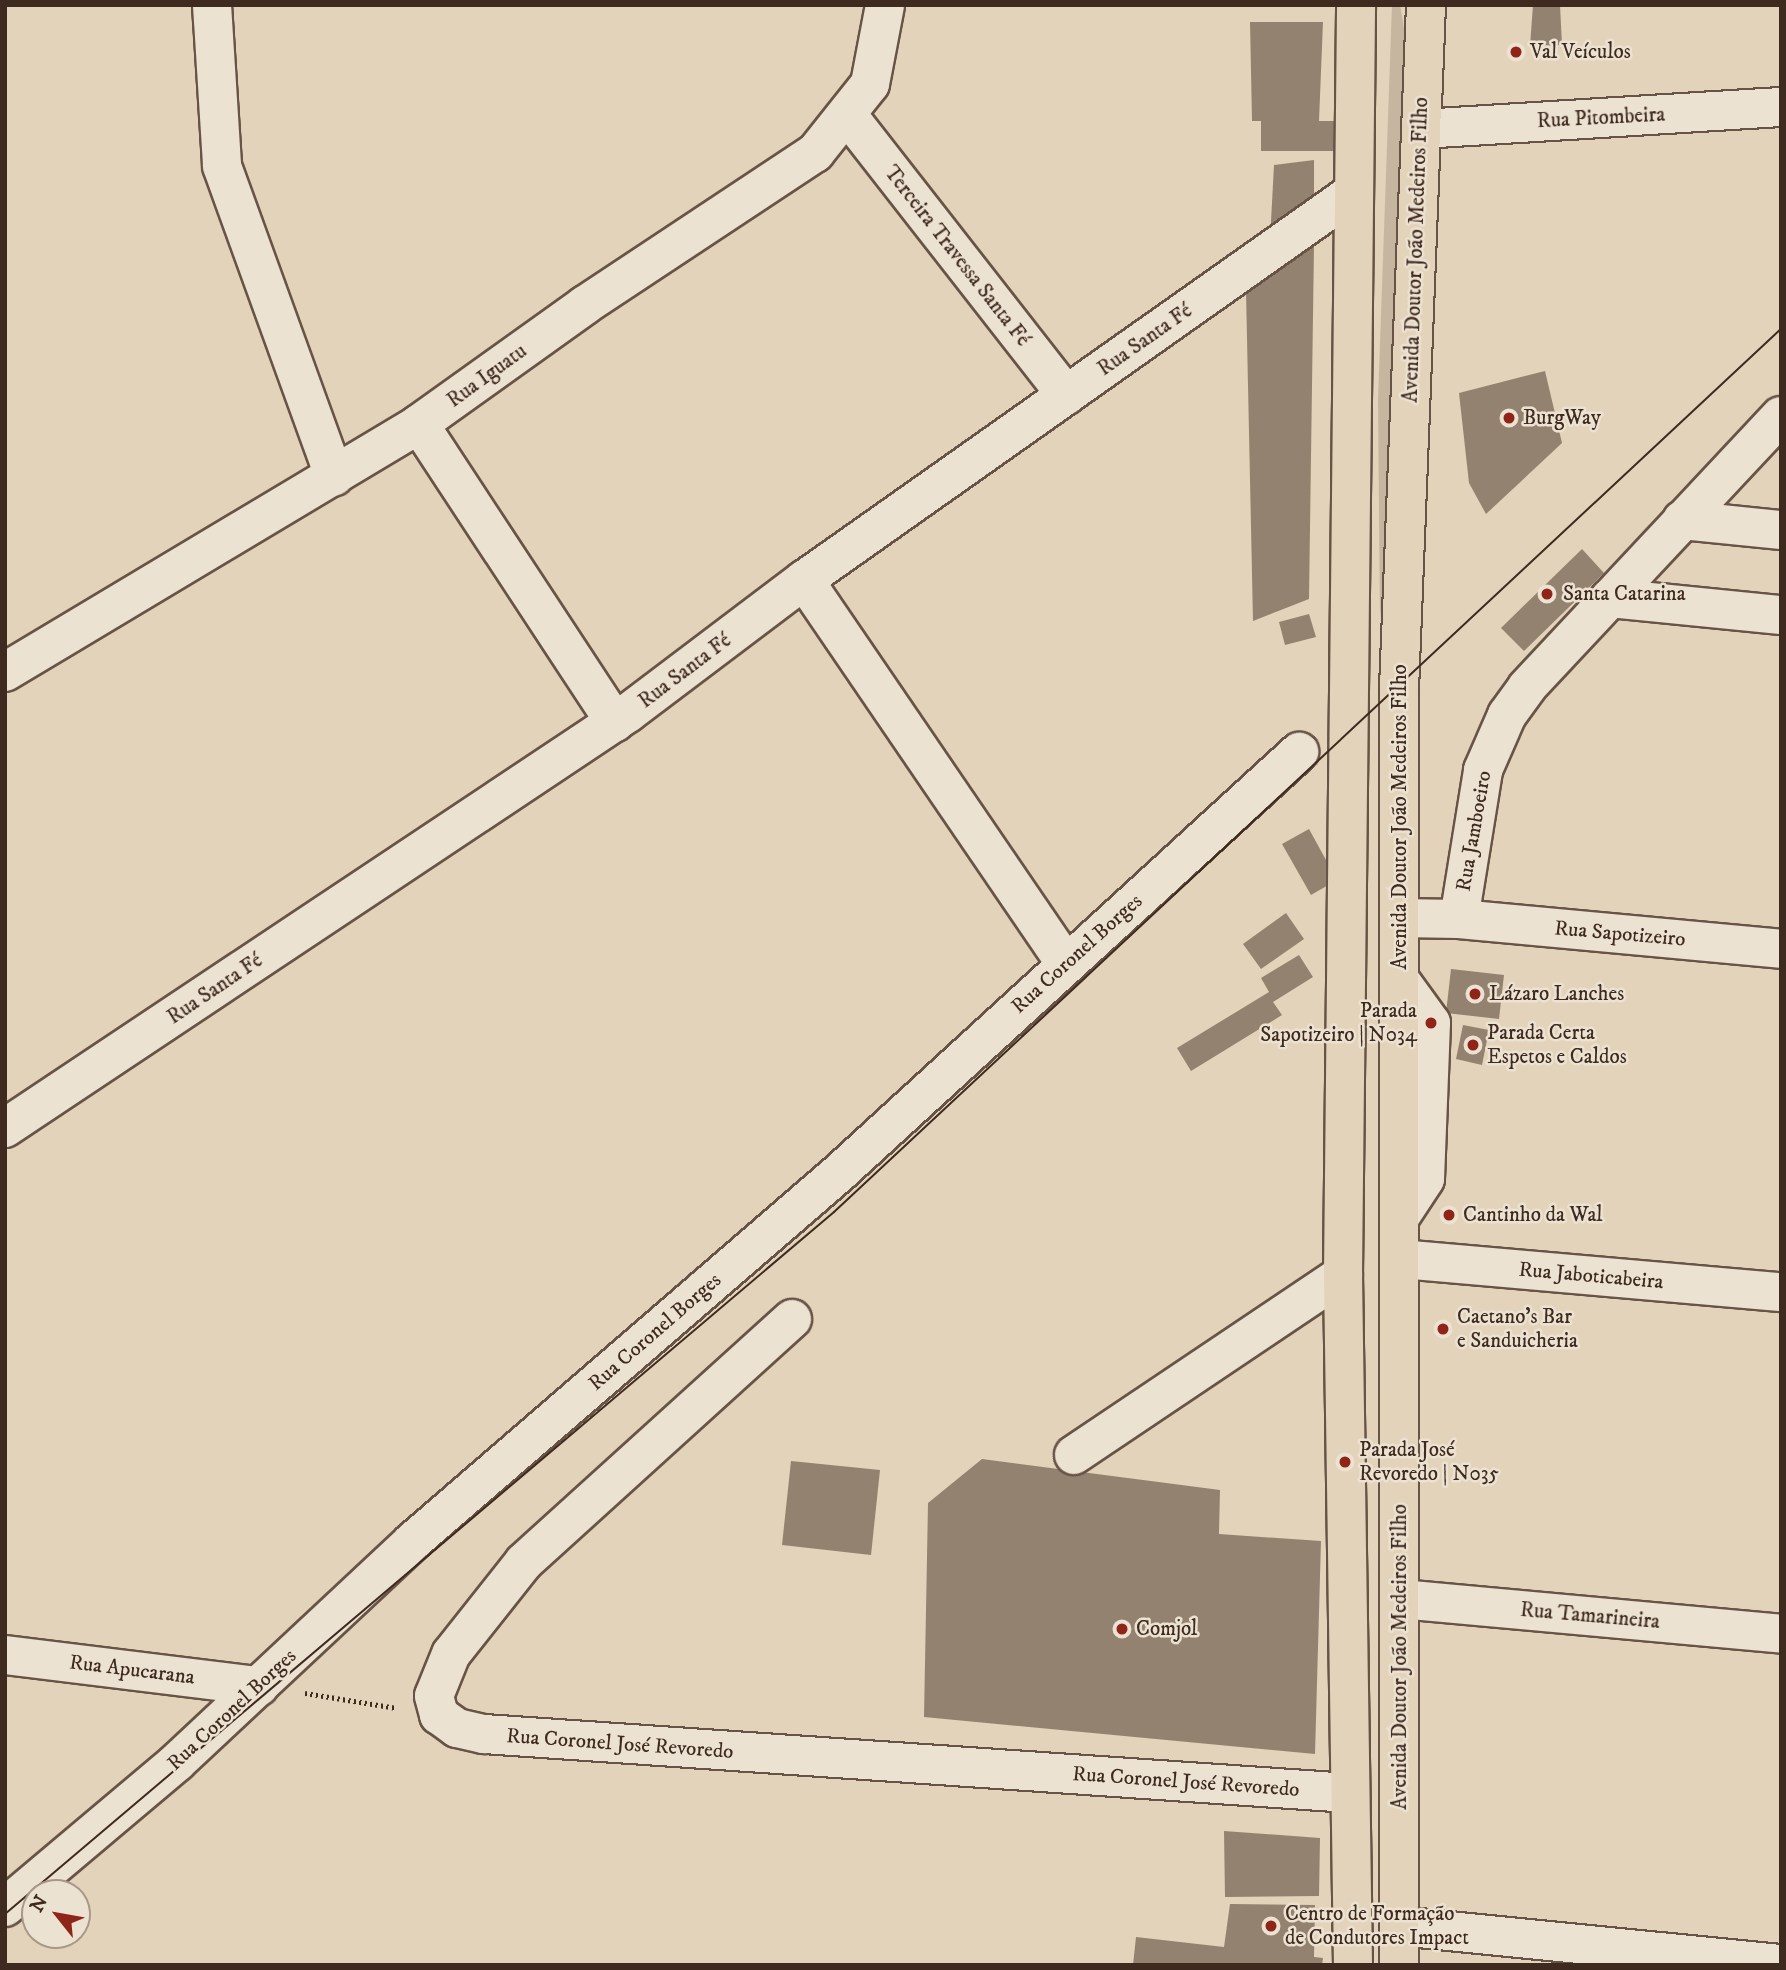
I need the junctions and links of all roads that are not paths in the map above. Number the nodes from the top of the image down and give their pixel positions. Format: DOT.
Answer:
graph roads {
  1 [pos="212,5"];
  2 [pos="885,5"];
  3 [pos="1356,5"];
  4 [pos="1423,9"];
  5 [pos="1781,107"];
  6 [pos="849,117"];
  7 [pos="1421,129"];
  8 [pos="1351,194"];
  9 [pos="1066,395"];
  10 [pos="1781,416"];
  11 [pos="419,424"];
  12 [pos="334,476"];
  13 [pos="1682,520"];
  14 [pos="1781,530"];
  15 [pos="804,580"];
  16 [pos="1610,598"];
  17 [pos="1781,615"];
  18 [pos="5,673"];
  19 [pos="615,722"];
  20 [pos="1299,752"];
  21 [pos="1400,918"];
  22 [pos="1459,919"];
  23 [pos="1781,949"];
  24 [pos="1066,964"];
  25 [pos="5,1128"];
  26 [pos="1401,1259"];
  27 [pos="1343,1275"];
  28 [pos="1781,1292"];
  29 [pos="792,1319"];
  30 [pos="1074,1455"];
  31 [pos="1400,1599"];
  32 [pos="1781,1634"];
  33 [pos="5,1654"];
  34 [pos="259,1686"];
  35 [pos="1349,1793"];
  36 [pos="5,1907"];
  37 [pos="1399,1926"];
  38 [pos="1781,1964"];
  39 [pos="1353,1965"];
  40 [pos="1399,1965"];
  1 -- 12 [label="street"];
  2 -- 6 [label="street, Rua Iguatu"];
  3 -- 8 [label="main road"];
  4 -- 7 [label="main road, Avenida Doutor João Medeiros Filho"];
  5 -- 7 [label="street, Rua Pitombeira"];
  6 -- 9 [label="street, Terceira Travessa Santa Fé"];
  6 -- 11 [label="street, Rua Iguatu"];
  7 -- 21 [label="main road, Avenida Doutor João Medeiros Filho"];
  8 -- 9 [label="street, Rua Santa Fé"];
  8 -- 27 [label="main road"];
  9 -- 15 [label="street, Rua Santa Fé"];
  10 -- 13 [label="street, Rua Jamboeiro"];
  11 -- 12 [label="street, Rua Iguatu"];
  11 -- 19 [label="street"];
  12 -- 18 [label="street, Rua Iguatu"];
  13 -- 14 [label="street"];
  13 -- 16 [label="street, Rua Jamboeiro"];
  15 -- 19 [label="street, Rua Santa Fé"];
  15 -- 24 [label="street"];
  16 -- 17 [label="street"];
  16 -- 22 [label="street, Rua Jamboeiro"];
  19 -- 25 [label="street, Rua Santa Fé"];
  20 -- 24 [label="street, Rua Coronel Borges"];
  21 -- 22 [label="street, Rua Jamboeiro"];
  21 -- 26 [label="main road, Avenida Doutor João Medeiros Filho"];
  22 -- 23 [label="street, Rua Sapotizeiro"];
  24 -- 34 [label="street, Rua Coronel Borges"];
  26 -- 28 [label="street, Rua Jaboticabeira"];
  26 -- 31 [label="main road, Avenida Doutor João Medeiros Filho"];
  27 -- 30 [label="street"];
  27 -- 35 [label="main road"];
  29 -- 35 [label="street, Rua Coronel José Revoredo"];
  31 -- 32 [label="street, Rua Tamarineira"];
  31 -- 37 [label="main road, Avenida Doutor João Medeiros Filho"];
  33 -- 34 [label="street, Rua Apucarana"];
  34 -- 36 [label="street, Rua Coronel Borges"];
  35 -- 39 [label="main road"];
  37 -- 38 [label="street"];
  37 -- 40 [label="main road, Avenida Doutor João Medeiros Filho"];
}
